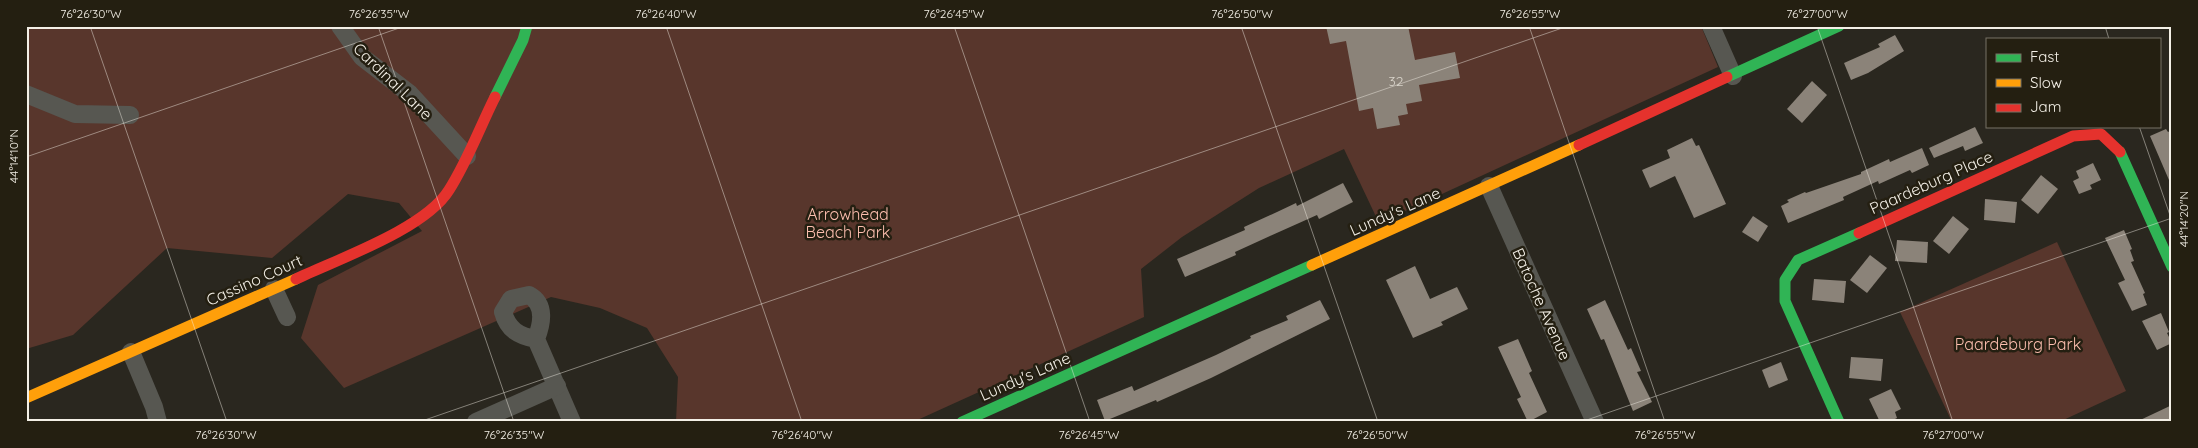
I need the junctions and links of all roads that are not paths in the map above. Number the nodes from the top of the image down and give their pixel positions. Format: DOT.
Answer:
graph roads {
  1 [pos="340,26"];
  2 [pos="527,26"];
  3 [pos="1712,26"];
  4 [pos="1839,26"];
  5 [pos="1733,76"];
  6 [pos="26,94"];
  7 [pos="130,115"];
  8 [pos="467,156"];
  9 [pos="1489,186"];
  10 [pos="2172,267"];
  11 [pos="274,289"];
  12 [pos="287,317"];
  13 [pos="536,340"];
  14 [pos="131,352"];
  15 [pos="557,386"];
  16 [pos="26,398"];
  17 [pos="158,422"];
  18 [pos="476,422"];
  19 [pos="572,422"];
  20 [pos="962,422"];
  21 [pos="1595,422"];
  22 [pos="1839,422"];
  1 -- 8 [label="street, Cardinal Lane"];
  2 -- 8 [label="street, Cassino Court"];
  3 -- 5 [label="street"];
  4 -- 5 [label="street, Lundy's Lane"];
  5 -- 9 [label="street, Lundy's Lane"];
  6 -- 7 [label="street"];
  8 -- 11 [label="street, Cassino Court"];
  9 -- 20 [label="street, Lundy's Lane"];
  9 -- 21 [label="street, Batoche Avenue"];
  10 -- 22 [label="street, Paardeburg Place"];
  11 -- 12 [label="street"];
  11 -- 14 [label="street, Cassino Court"];
  13 -- 15 [label="street"];
  14 -- 16 [label="street, Cassino Court"];
  14 -- 17 [label="street"];
  15 -- 18 [label="street"];
  15 -- 19 [label="street"];
}
